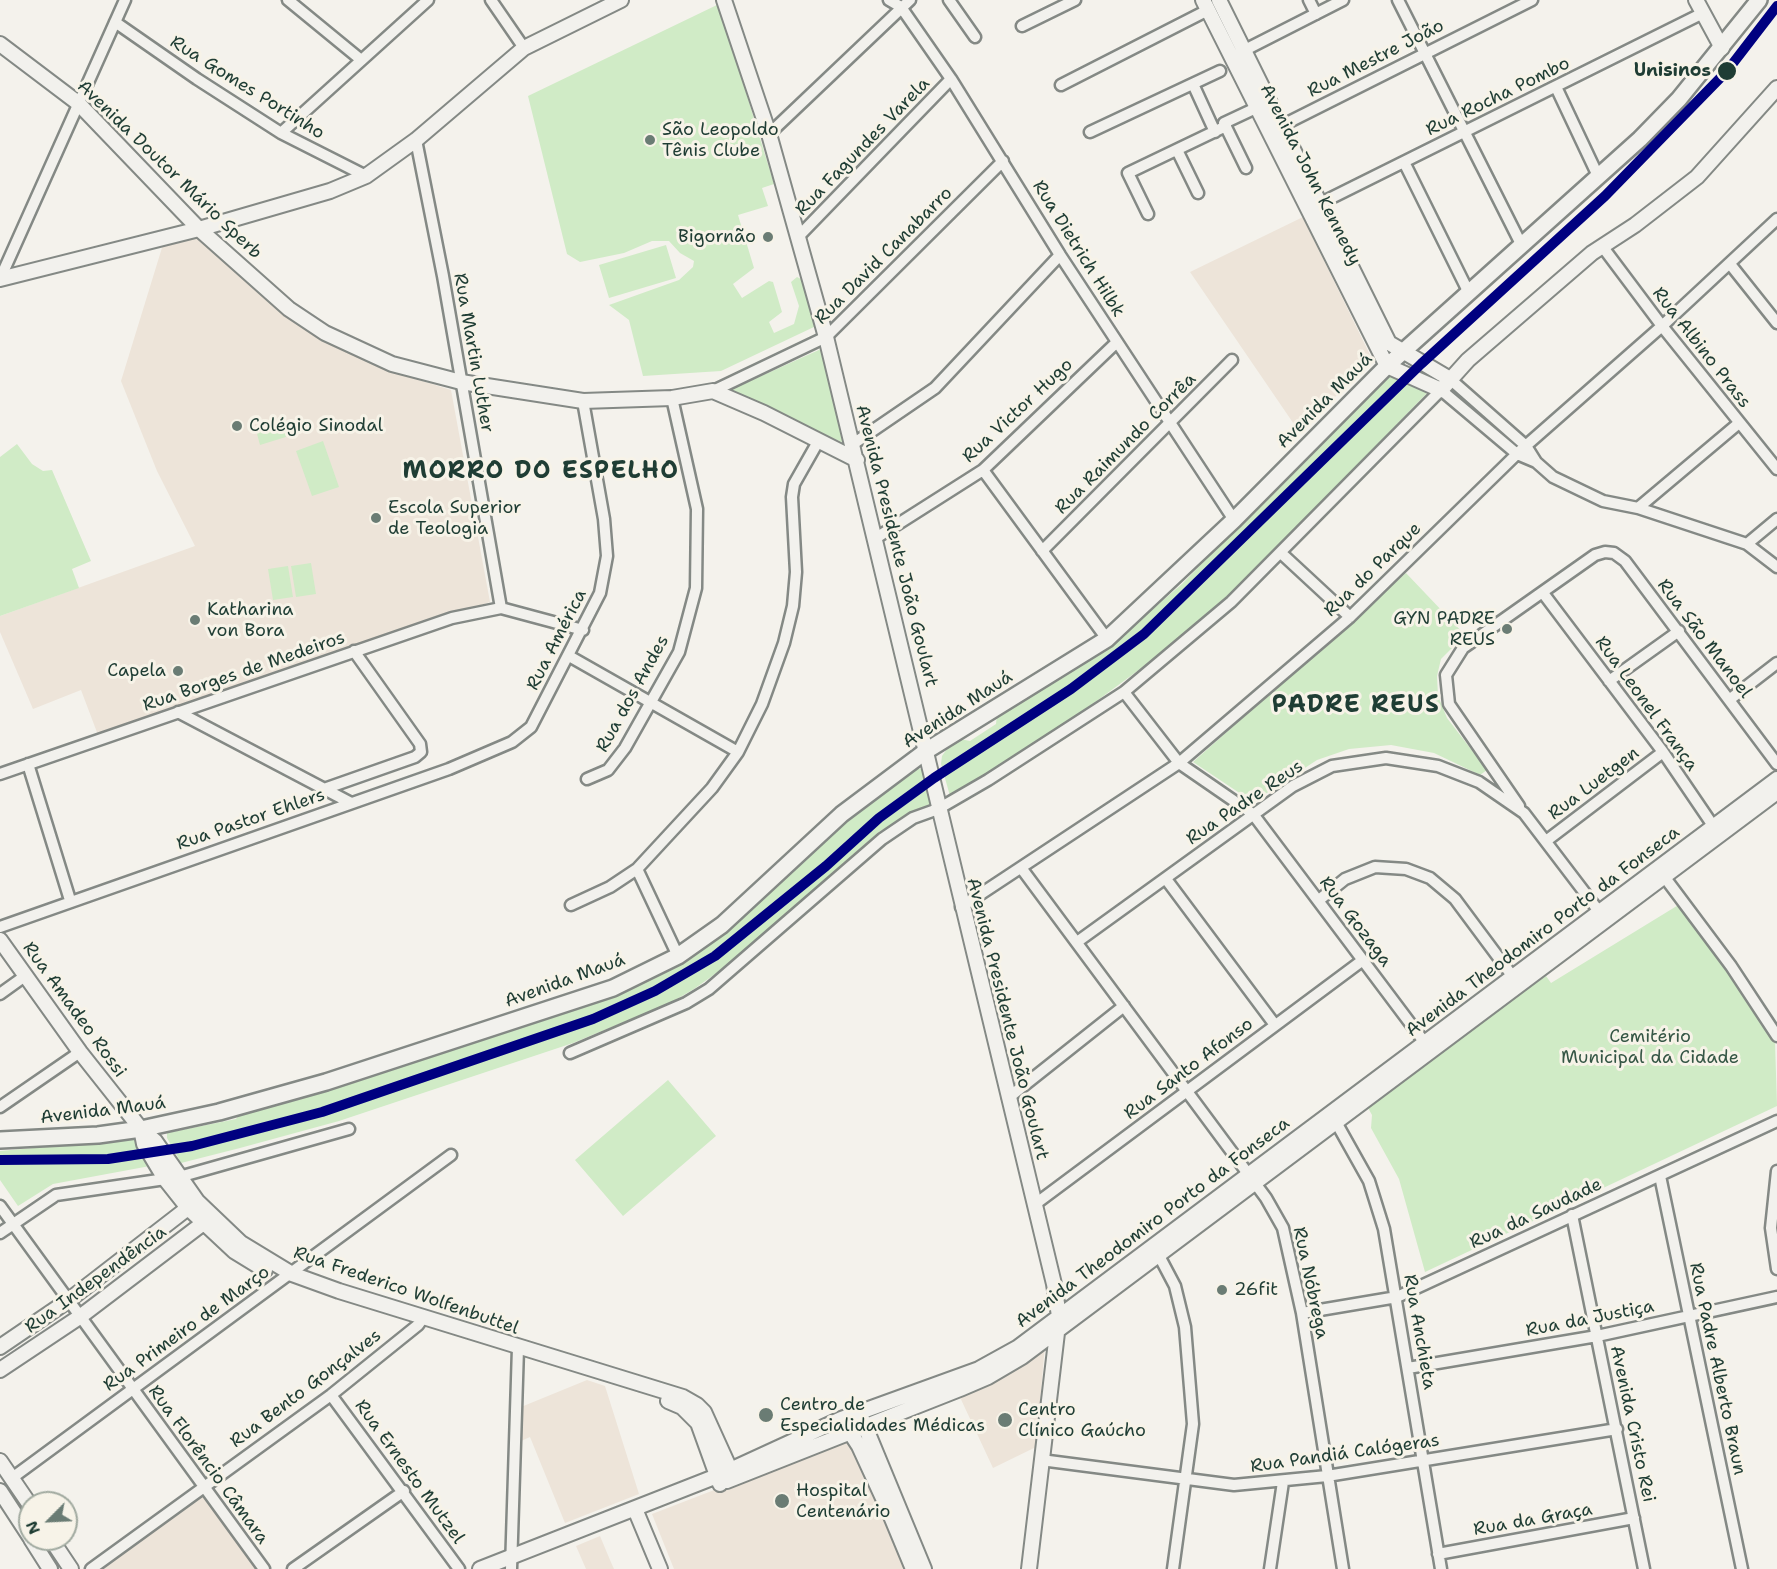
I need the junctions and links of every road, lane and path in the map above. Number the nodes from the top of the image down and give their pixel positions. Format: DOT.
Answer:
graph roads {
  1 [pos="125,0"];
  2 [pos="428,0"];
  3 [pos="491,0"];
  4 [pos="621,0"];
  5 [pos="724,0"];
  6 [pos="889,0"];
  7 [pos="949,0"];
  8 [pos="1075,0"];
  9 [pos="1219,0"];
  10 [pos="1309,0"];
  11 [pos="1343,0"];
  12 [pos="1398,0"];
  13 [pos="1532,0"];
  14 [pos="1759,0"];
  15 [pos="290,1"];
  16 [pos="905,3"];
  17 [pos="1206,5"];
  18 [pos="1700,6"];
  19 [pos="1316,14"];
  20 [pos="115,22"];
  21 [pos="1022,27"];
  22 [pos="975,37"];
  23 [pos="1,47"];
  24 [pos="524,48"];
  25 [pos="1722,48"];
  26 [pos="1424,52"];
  27 [pos="1237,55"];
  28 [pos="360,59"];
  29 [pos="1220,70"];
  30 [pos="951,79"];
  31 [pos="1193,84"];
  32 [pos="1061,85"];
  33 [pos="1556,87"];
  34 [pos="1777,88"];
  35 [pos="1766,102"];
  36 [pos="78,103"];
  37 [pos="1256,108"];
  38 [pos="1777,111"];
  39 [pos="1226,126"];
  40 [pos="1274,129"];
  41 [pos="1090,132"];
  42 [pos="1215,132"];
  43 [pos="1466,132"];
  44 [pos="281,133"];
  45 [pos="769,134"];
  46 [pos="416,140"];
  47 [pos="1177,150"];
  48 [pos="1003,160"];
  49 [pos="1404,162"];
  50 [pos="1246,168"];
  51 [pos="366,176"];
  52 [pos="1599,178"];
  53 [pos="1198,193"];
  54 [pos="1314,207"];
  55 [pos="1148,214"];
  56 [pos="1777,219"];
  57 [pos="199,229"];
  58 [pos="798,237"];
  59 [pos="1521,244"];
  60 [pos="1602,246"];
  61 [pos="1060,255"];
  62 [pos="1730,264"];
  63 [pos="0,279"];
  64 [pos="1469,293"];
  65 [pos="1777,323"];
  66 [pos="1662,326"];
  67 [pos="826,337"];
  68 [pos="1118,342"];
  69 [pos="1403,351"];
  70 [pos="1232,360"];
  71 [pos="1387,366"];
  72 [pos="461,382"];
  73 [pos="1446,385"];
  74 [pos="713,391"];
  75 [pos="672,398"];
  76 [pos="583,401"];
  77 [pos="1171,423"];
  78 [pos="1739,423"];
  79 [pos="819,440"];
  80 [pos="853,444"];
  81 [pos="1526,446"];
  82 [pos="1516,454"];
  83 [pos="857,460"];
  84 [pos="1536,462"];
  85 [pos="1775,462"];
  86 [pos="983,470"];
  87 [pos="1638,508"];
  88 [pos="1777,519"];
  89 [pos="1234,520"];
  90 [pos="876,538"];
  91 [pos="1747,544"];
  92 [pos="1042,552"];
  93 [pos="1281,553"];
  94 [pos="1777,567"];
  95 [pos="1543,594"];
  96 [pos="501,608"];
  97 [pos="1350,617"];
  98 [pos="583,630"];
  99 [pos="1679,631"];
  100 [pos="1107,639"];
  101 [pos="354,651"];
  102 [pos="569,656"];
  103 [pos="1777,663"];
  104 [pos="1609,681"];
  105 [pos="1124,692"];
  106 [pos="1729,700"];
  107 [pos="651,702"];
  108 [pos="178,712"];
  109 [pos="512,742"];
  110 [pos="926,751"];
  111 [pos="738,752"];
  112 [pos="1663,752"];
  113 [pos="1179,763"];
  114 [pos="28,764"];
  115 [pos="1777,764"];
  116 [pos="0,774"];
  117 [pos="587,779"];
  118 [pos="1777,779"];
  119 [pos="324,789"];
  120 [pos="1777,792"];
  121 [pos="351,802"];
  122 [pos="938,809"];
  123 [pos="1524,813"];
  124 [pos="1252,814"];
  125 [pos="1717,832"];
  126 [pos="1546,841"];
  127 [pos="1022,868"];
  128 [pos="637,869"];
  129 [pos="1662,873"];
  130 [pos="1166,879"];
  131 [pos="70,900"];
  132 [pos="1319,900"];
  133 [pos="571,905"];
  134 [pos="961,907"];
  135 [pos="1603,917"];
  136 [pos="0,927"];
  137 [pos="0,940"];
  138 [pos="1077,942"];
  139 [pos="678,956"];
  140 [pos="1364,960"];
  141 [pos="26,976"];
  142 [pos="1515,981"];
  143 [pos="0,994"];
  144 [pos="1124,1006"];
  145 [pos="1275,1025"];
  146 [pos="1777,1036"];
  147 [pos="1428,1046"];
  148 [pos="80,1052"];
  149 [pos="570,1053"];
  150 [pos="1187,1090"];
  151 [pos="1008,1098"];
  152 [pos="0,1107"];
  153 [pos="1333,1117"];
  154 [pos="1777,1121"];
  155 [pos="141,1129"];
  156 [pos="349,1129"];
  157 [pos="0,1140"];
  158 [pos="452,1155"];
  159 [pos="1777,1171"];
  160 [pos="1660,1176"];
  161 [pos="172,1178"];
  162 [pos="1253,1179"];
  163 [pos="193,1205"];
  164 [pos="1034,1205"];
  165 [pos="0,1206"];
  166 [pos="1572,1215"];
  167 [pos="207,1221"];
  168 [pos="13,1223"];
  169 [pos="0,1233"];
  170 [pos="1156,1250"];
  171 [pos="1777,1269"];
  172 [pos="288,1277"];
  173 [pos="1397,1297"];
  174 [pos="1777,1297"];
  175 [pos="69,1300"];
  176 [pos="1088,1302"];
  177 [pos="1302,1312"];
  178 [pos="81,1316"];
  179 [pos="1059,1316"];
  180 [pos="1690,1317"];
  181 [pos="420,1322"];
  182 [pos="1057,1331"];
  183 [pos="1597,1336"];
  184 [pos="0,1347"];
  185 [pos="518,1352"];
  186 [pos="1019,1352"];
  187 [pos="1408,1368"];
  188 [pos="0,1370"];
  189 [pos="611,1380"];
  190 [pos="134,1390"];
  191 [pos="331,1395"];
  192 [pos="929,1395"];
  193 [pos="859,1412"];
  194 [pos="842,1419"];
  195 [pos="865,1427"];
  196 [pos="1617,1429"];
  197 [pos="850,1433"];
  198 [pos="790,1450"];
  199 [pos="1041,1460"];
  200 [pos="0,1461"];
  201 [pos="1425,1461"];
  202 [pos="732,1474"];
  203 [pos="1327,1476"];
  204 [pos="719,1480"];
  205 [pos="1187,1480"];
  206 [pos="1283,1482"];
  207 [pos="5,1485"];
  208 [pos="203,1486"];
  209 [pos="404,1491"];
  210 [pos="18,1495"];
  211 [pos="18,1502"];
  212 [pos="18,1512"];
  213 [pos="637,1512"];
  214 [pos="1634,1518"];
  215 [pos="39,1551"];
  216 [pos="59,1551"];
  217 [pos="1438,1554"];
  218 [pos="510,1565"];
  219 [pos="50,1569"];
  220 [pos="71,1569"];
  221 [pos="91,1569"];
  222 [pos="264,1569"];
  223 [pos="293,1569"];
  224 [pos="459,1569"];
  225 [pos="480,1569"];
  226 [pos="660,1569"];
  227 [pos="914,1569"];
  228 [pos="924,1569"];
  229 [pos="1029,1569"];
  230 [pos="1173,1569"];
  231 [pos="1270,1569"];
  232 [pos="1343,1569"];
  233 [pos="1441,1569"];
  234 [pos="1644,1569"];
  235 [pos="1742,1569"];
  1 -- 20 [label="street"];
  2 -- 28 [label="street"];
  3 -- 24 [label="street"];
  4 -- 24 [label="street"];
  5 -- 45 [label="street, Avenida Presidente João Goulart"];
  6 -- 16 [label="street, Rua Dietrich Hilbk"];
  7 -- 22 [label="street"];
  8 -- 21 [label="street"];
  9 -- 27 [label="street, Avenida John Kennedy"];
  10 -- 19 [label="street"];
  11 -- 19 [label="street"];
  12 -- 26 [label="street"];
  13 -- 26 [label="street, Rua Mestre João"];
  14 -- 25 [label="main road, Avenida Mauá"];
  15 -- 28 [label="street"];
  16 -- 30 [label="street, Rua Dietrich Hilbk"];
  16 -- 45 [label="street"];
  17 -- 27 [label="street, Avenida John Kennedy"];
  17 -- 32 [label="street"];
  18 -- 25 [label="street"];
  18 -- 33 [label="street, Rua Rocha Pombo"];
  19 -- 27 [label="street"];
  20 -- 36 [label="street"];
  20 -- 44 [label="street, Rua Gomes Portinho"];
  23 -- 36 [label="street, Avenida Doutor Mário Sperb"];
  24 -- 46 [label="street"];
  25 -- 52 [label="main road, Avenida Mauá"];
  26 -- 40 [label="street, Rua Mestre João"];
  26 -- 43 [label="street"];
  27 -- 37 [label="street, Avenida John Kennedy"];
  27 -- 40 [label="street, Avenida John Kennedy"];
  28 -- 44 [label="street"];
  29 -- 31 [label="street"];
  30 -- 48 [label="street, Rua Dietrich Hilbk"];
  30 -- 58 [label="street, Rua Fagundes Varela"];
  31 -- 41 [label="street"];
  31 -- 42 [label="street"];
  33 -- 43 [label="street, Rua Rocha Pombo"];
  33 -- 52 [label="street"];
  34 -- 35 [label="street"];
  35 -- 38 [label="street"];
  35 -- 60 [label="street"];
  36 -- 57 [label="street, Avenida Doutor Mário Sperb"];
  36 -- 63 [label="street"];
  37 -- 39 [label="street"];
  37 -- 40 [label="street, Avenida John Kennedy"];
  39 -- 42 [label="street"];
  39 -- 50 [label="street"];
  40 -- 54 [label="street, Avenida John Kennedy"];
  42 -- 47 [label="street"];
  43 -- 49 [label="street, Rua Rocha Pombo"];
  43 -- 59 [label="street"];
  44 -- 51 [label="street, Rua Gomes Portinho"];
  45 -- 58 [label="street, Avenida Presidente João Goulart"];
  46 -- 51 [label="street"];
  46 -- 72 [label="street, Rua Martin Luther"];
  47 -- 53 [label="street"];
  47 -- 55 [label="street"];
  48 -- 61 [label="street, Rua Dietrich Hilbk"];
  48 -- 67 [label="street, Rua David Canabarro"];
  49 -- 54 [label="street, Rua Rocha Pombo"];
  49 -- 64 [label="street"];
  51 -- 57 [label="street"];
  52 -- 59 [label="main road, Avenida Mauá"];
  54 -- 69 [label="street, Avenida John Kennedy"];
  54 -- 71 [label="street, Avenida John Kennedy"];
  56 -- 62 [label="street, Rua do Parque"];
  57 -- 63 [label="street"];
  57 -- 72 [label="street, Avenida Doutor Mário Sperb"];
  58 -- 67 [label="street, Avenida Presidente João Goulart"];
  59 -- 64 [label="main road, Avenida Mauá"];
  60 -- 66 [label="street, Rua Albino Prass"];
  60 -- 73 [label="street"];
  61 -- 68 [label="street, Rua Dietrich Hilbk"];
  61 -- 80 [label="street"];
  62 -- 65 [label="street"];
  62 -- 66 [label="street, Rua do Parque"];
  64 -- 69 [label="main road, Avenida Mauá"];
  66 -- 78 [label="street, Rua Albino Prass"];
  66 -- 81 [label="street, Rua do Parque"];
  67 -- 74 [label="street, Rua David Canabarro"];
  67 -- 80 [label="street, Avenida Presidente João Goulart"];
  68 -- 77 [label="street, Rua Dietrich Hilbk"];
  68 -- 86 [label="street, Rua Victor Hugo"];
  69 -- 71 [label="main road, Avenida Mauá"];
  69 -- 73 [label="street, Avenida John Kennedy"];
  70 -- 77 [label="street, Rua Raimundo Corrêa"];
  71 -- 73 [label="street"];
  71 -- 89 [label="main road, Avenida Mauá"];
  72 -- 76 [label="street, Avenida Doutor Mário Sperb"];
  72 -- 96 [label="street, Rua Martin Luther"];
  73 -- 81 [label="street"];
  73 -- 82 [label="street"];
  73 -- 93 [label="street"];
  74 -- 75 [label="street, Avenida Doutor Mário Sperb"];
  74 -- 79 [label="street"];
  75 -- 76 [label="street, Avenida Doutor Mário Sperb"];
  75 -- 107 [label="street, Rua dos Andes"];
  76 -- 98 [label="street, Rua América"];
  77 -- 89 [label="street, Rua Dietrich Hilbk"];
  77 -- 92 [label="street, Rua Raimundo Corrêa"];
  78 -- 85 [label="street, Rua Albino Prass"];
  78 -- 87 [label="street"];
  79 -- 83 [label="street"];
  79 -- 111 [label="street"];
  80 -- 83 [label="street, Avenida Presidente João Goulart"];
  81 -- 82 [label="street, Rua do Parque"];
  81 -- 84 [label="street"];
  82 -- 84 [label="street"];
  82 -- 97 [label="street, Rua do Parque"];
  83 -- 90 [label="street, Avenida Presidente João Goulart"];
  84 -- 87 [label="street"];
  86 -- 90 [label="street, Rua Victor Hugo"];
  86 -- 92 [label="street"];
  87 -- 91 [label="street"];
  88 -- 91 [label="street"];
  89 -- 100 [label="main road, Avenida Mauá"];
  90 -- 110 [label="street, Avenida Presidente João Goulart"];
  91 -- 94 [label="street"];
  92 -- 100 [label="street"];
  93 -- 97 [label="street"];
  93 -- 105 [label="street"];
  95 -- 99 [label="street, Rua São Manoel"];
  95 -- 104 [label="street, Rua Leonel França"];
  95 -- 123 [label="street"];
  96 -- 98 [label="street"];
  96 -- 101 [label="street, Rua Borges de Medeiros"];
  97 -- 113 [label="street, Rua do Parque"];
  98 -- 102 [label="street, Rua América"];
  99 -- 104 [label="street"];
  99 -- 106 [label="street, Rua São Manoel"];
  100 -- 110 [label="main road, Avenida Mauá"];
  101 -- 108 [label="street, Rua Borges de Medeiros"];
  101 -- 119 [label="street"];
  102 -- 107 [label="street"];
  102 -- 109 [label="street, Rua América"];
  103 -- 106 [label="street"];
  104 -- 112 [label="street, Rua Leonel França"];
  105 -- 113 [label="street, Rua Gozaga"];
  105 -- 122 [label="street"];
  106 -- 115 [label="street, Rua São Manoel"];
  107 -- 111 [label="street"];
  107 -- 117 [label="street, Rua dos Andes"];
  108 -- 114 [label="street, Rua Borges de Medeiros"];
  108 -- 119 [label="street"];
  109 -- 121 [label="street, Rua Pastor Ehlers"];
  110 -- 122 [label="street, Avenida Presidente João Goulart"];
  110 -- 139 [label="main road, Avenida Mauá"];
  111 -- 128 [label="street"];
  112 -- 125 [label="street, Rua Leonel França"];
  112 -- 126 [label="street, Rua Luetgen"];
  113 -- 124 [label="street, Rua Gozaga"];
  113 -- 127 [label="street, Rua do Parque"];
  114 -- 116 [label="street, Rua Borges de Medeiros"];
  114 -- 131 [label="street"];
  118 -- 125 [label="street, Avenida Theodomiro Porto da Fonseca"];
  119 -- 121 [label="street"];
  120 -- 125 [label="street, Avenida Theodomiro Porto da Fonseca"];
  121 -- 131 [label="street, Rua Pastor Ehlers"];
  122 -- 134 [label="street, Avenida Presidente João Goulart"];
  122 -- 149 [label="street"];
  123 -- 124 [label="street, Rua Padre Reus"];
  123 -- 126 [label="street, Rua Padre Reus"];
  124 -- 130 [label="street, Rua Padre Reus"];
  124 -- 132 [label="street, Rua Gozaga"];
  125 -- 129 [label="street, Avenida Theodomiro Porto da Fonseca"];
  126 -- 135 [label="street, Rua Padre Reus"];
  127 -- 134 [label="street, Rua do Parque"];
  127 -- 138 [label="street, Rua Nóbrega"];
  128 -- 133 [label="street"];
  128 -- 139 [label="street"];
  129 -- 135 [label="street, Avenida Theodomiro Porto da Fonseca"];
  129 -- 146 [label="street"];
  130 -- 138 [label="street, Rua Padre Reus"];
  130 -- 145 [label="street"];
  131 -- 136 [label="street, Rua Pastor Ehlers"];
  132 -- 140 [label="street, Rua Gozaga"];
  132 -- 142 [label="street"];
  134 -- 151 [label="street, Avenida Presidente João Goulart"];
  135 -- 142 [label="street, Avenida Theodomiro Porto da Fonseca"];
  137 -- 141 [label="street, Rua Amadeo Rossi"];
  138 -- 144 [label="street, Rua Nóbrega"];
  139 -- 155 [label="main road, Avenida Mauá"];
  140 -- 145 [label="street, Rua Santo Afonso"];
  140 -- 147 [label="street, Rua Gozaga"];
  141 -- 143 [label="street"];
  141 -- 148 [label="street, Rua Amadeo Rossi"];
  142 -- 147 [label="street, Avenida Theodomiro Porto da Fonseca"];
  144 -- 150 [label="street, Rua Nóbrega"];
  144 -- 151 [label="street"];
  145 -- 150 [label="street, Rua Santo Afonso"];
  147 -- 153 [label="street, Avenida Theodomiro Porto da Fonseca"];
  148 -- 152 [label="street"];
  148 -- 155 [label="street, Rua Amadeo Rossi"];
  150 -- 162 [label="street, Rua Nóbrega"];
  150 -- 164 [label="street, Rua Santo Afonso"];
  151 -- 164 [label="street, Avenida Presidente João Goulart"];
  153 -- 162 [label="street, Avenida Theodomiro Porto da Fonseca"];
  153 -- 173 [label="street, Rua Anchieta"];
  154 -- 160 [label="street, Rua da Saudade"];
  155 -- 157 [label="main road, Avenida Mauá"];
  155 -- 161 [label="street, Rua Frederico Wolfenbuttel"];
  156 -- 161 [label="street"];
  158 -- 172 [label="street, Rua Primeiro de Março"];
  159 -- 171 [label="street"];
  160 -- 166 [label="street, Rua da Saudade"];
  160 -- 180 [label="street, Rua Padre Alberto Braun"];
  161 -- 163 [label="street, Rua Frederico Wolfenbuttel"];
  161 -- 168 [label="street"];
  162 -- 170 [label="street, Avenida Theodomiro Porto da Fonseca"];
  162 -- 177 [label="street, Rua Nóbrega"];
  163 -- 167 [label="street, Rua Frederico Wolfenbuttel"];
  163 -- 175 [label="street, Rua Independência"];
  164 -- 179 [label="street, Avenida Presidente João Goulart"];
  165 -- 168 [label="street, Rua Florêncio Câmara"];
  166 -- 173 [label="street, Rua da Saudade"];
  166 -- 183 [label="street, Avenida Cristo Rei"];
  167 -- 172 [label="street, Rua Frederico Wolfenbuttel"];
  167 -- 178 [label="street, Rua Independência"];
  168 -- 169 [label="street"];
  168 -- 175 [label="street, Rua Florêncio Câmara"];
  170 -- 176 [label="street, Avenida Theodomiro Porto da Fonseca"];
  170 -- 205 [label="street"];
  172 -- 181 [label="street, Rua Frederico Wolfenbuttel"];
  172 -- 190 [label="street, Rua Primeiro de Março"];
  173 -- 177 [label="street, Rua da Saudade"];
  173 -- 187 [label="street, Rua Anchieta"];
  174 -- 180 [label="street, Rua da Justiça"];
  175 -- 178 [label="street, Rua Florêncio Câmara"];
  175 -- 184 [label="street, Rua Independência"];
  176 -- 179 [label="street, Avenida Theodomiro Porto da Fonseca"];
  176 -- 182 [label="street, Avenida Theodomiro Porto da Fonseca"];
  177 -- 203 [label="street, Rua Nóbrega"];
  178 -- 188 [label="street, Rua Independência"];
  178 -- 190 [label="street, Rua Florêncio Câmara"];
  179 -- 182 [label="street"];
  179 -- 186 [label="street, Avenida Theodomiro Porto da Fonseca"];
  180 -- 183 [label="street, Rua da Justiça"];
  180 -- 235 [label="street, Rua Padre Alberto Braun"];
  181 -- 185 [label="street, Rua Frederico Wolfenbuttel"];
  181 -- 191 [label="street, Rua Bento Gonçalves"];
  182 -- 186 [label="street, Avenida Theodomiro Porto da Fonseca"];
  182 -- 199 [label="street"];
  183 -- 187 [label="street, Rua da Justiça"];
  183 -- 196 [label="street, Avenida Cristo Rei"];
  185 -- 189 [label="street, Rua Frederico Wolfenbuttel"];
  185 -- 218 [label="street"];
  186 -- 192 [label="street, Avenida Theodomiro Porto da Fonseca"];
  187 -- 201 [label="street, Rua Anchieta"];
  189 -- 202 [label="street, Rua Frederico Wolfenbuttel"];
  189 -- 204 [label="street, Rua Frederico Wolfenbuttel"];
  190 -- 207 [label="street, Rua Primeiro de Março"];
  190 -- 208 [label="street, Rua Florêncio Câmara"];
  191 -- 208 [label="street, Rua Bento Gonçalves"];
  191 -- 209 [label="street, Rua Ernesto Mutzel"];
  192 -- 193 [label="street, Avenida Theodomiro Porto da Fonseca"];
  192 -- 195 [label="street, Avenida Theodomiro Porto da Fonseca"];
  193 -- 194 [label="street, Avenida Theodomiro Porto da Fonseca"];
  193 -- 195 [label="street"];
  194 -- 197 [label="street"];
  194 -- 198 [label="street, Avenida Theodomiro Porto da Fonseca"];
  195 -- 197 [label="street, Avenida Theodomiro Porto da Fonseca"];
  195 -- 228 [label="street"];
  196 -- 201 [label="street, Rua Pandiá Calógeras"];
  196 -- 214 [label="street, Avenida Cristo Rei"];
  197 -- 198 [label="street, Avenida Theodomiro Porto da Fonseca"];
  197 -- 227 [label="street"];
  198 -- 202 [label="street, Avenida Theodomiro Porto da Fonseca"];
  199 -- 205 [label="street, Rua Pandiá Calógeras"];
  199 -- 229 [label="street"];
  200 -- 207 [label="street"];
  201 -- 203 [label="street, Rua Pandiá Calógeras"];
  201 -- 217 [label="street, Rua Anchieta"];
  202 -- 204 [label="street, Avenida Theodomiro Porto da Fonseca"];
  203 -- 206 [label="street, Rua Pandiá Calógeras"];
  203 -- 232 [label="street, Rua Nóbrega"];
  204 -- 213 [label="street, Avenida Theodomiro Porto da Fonseca"];
  205 -- 206 [label="street, Rua Pandiá Calógeras"];
  205 -- 230 [label="street"];
  206 -- 231 [label="street"];
  207 -- 210 [label="street"];
  207 -- 211 [label="street"];
  207 -- 212 [label="street"];
  208 -- 221 [label="street, Rua Bento Gonçalves"];
  208 -- 222 [label="street, Rua Florêncio Câmara"];
  209 -- 223 [label="street"];
  209 -- 224 [label="street, Rua Ernesto Mutzel"];
  213 -- 218 [label="street, Avenida Theodomiro Porto da Fonseca"];
  213 -- 226 [label="street"];
  214 -- 217 [label="street, Rua da Graça"];
  214 -- 234 [label="street, Avenida Cristo Rei"];
  215 -- 219 [label="street"];
  216 -- 220 [label="street"];
  217 -- 233 [label="street, Rua Anchieta"];
  218 -- 225 [label="street, Avenida Theodomiro Porto da Fonseca"];
}
